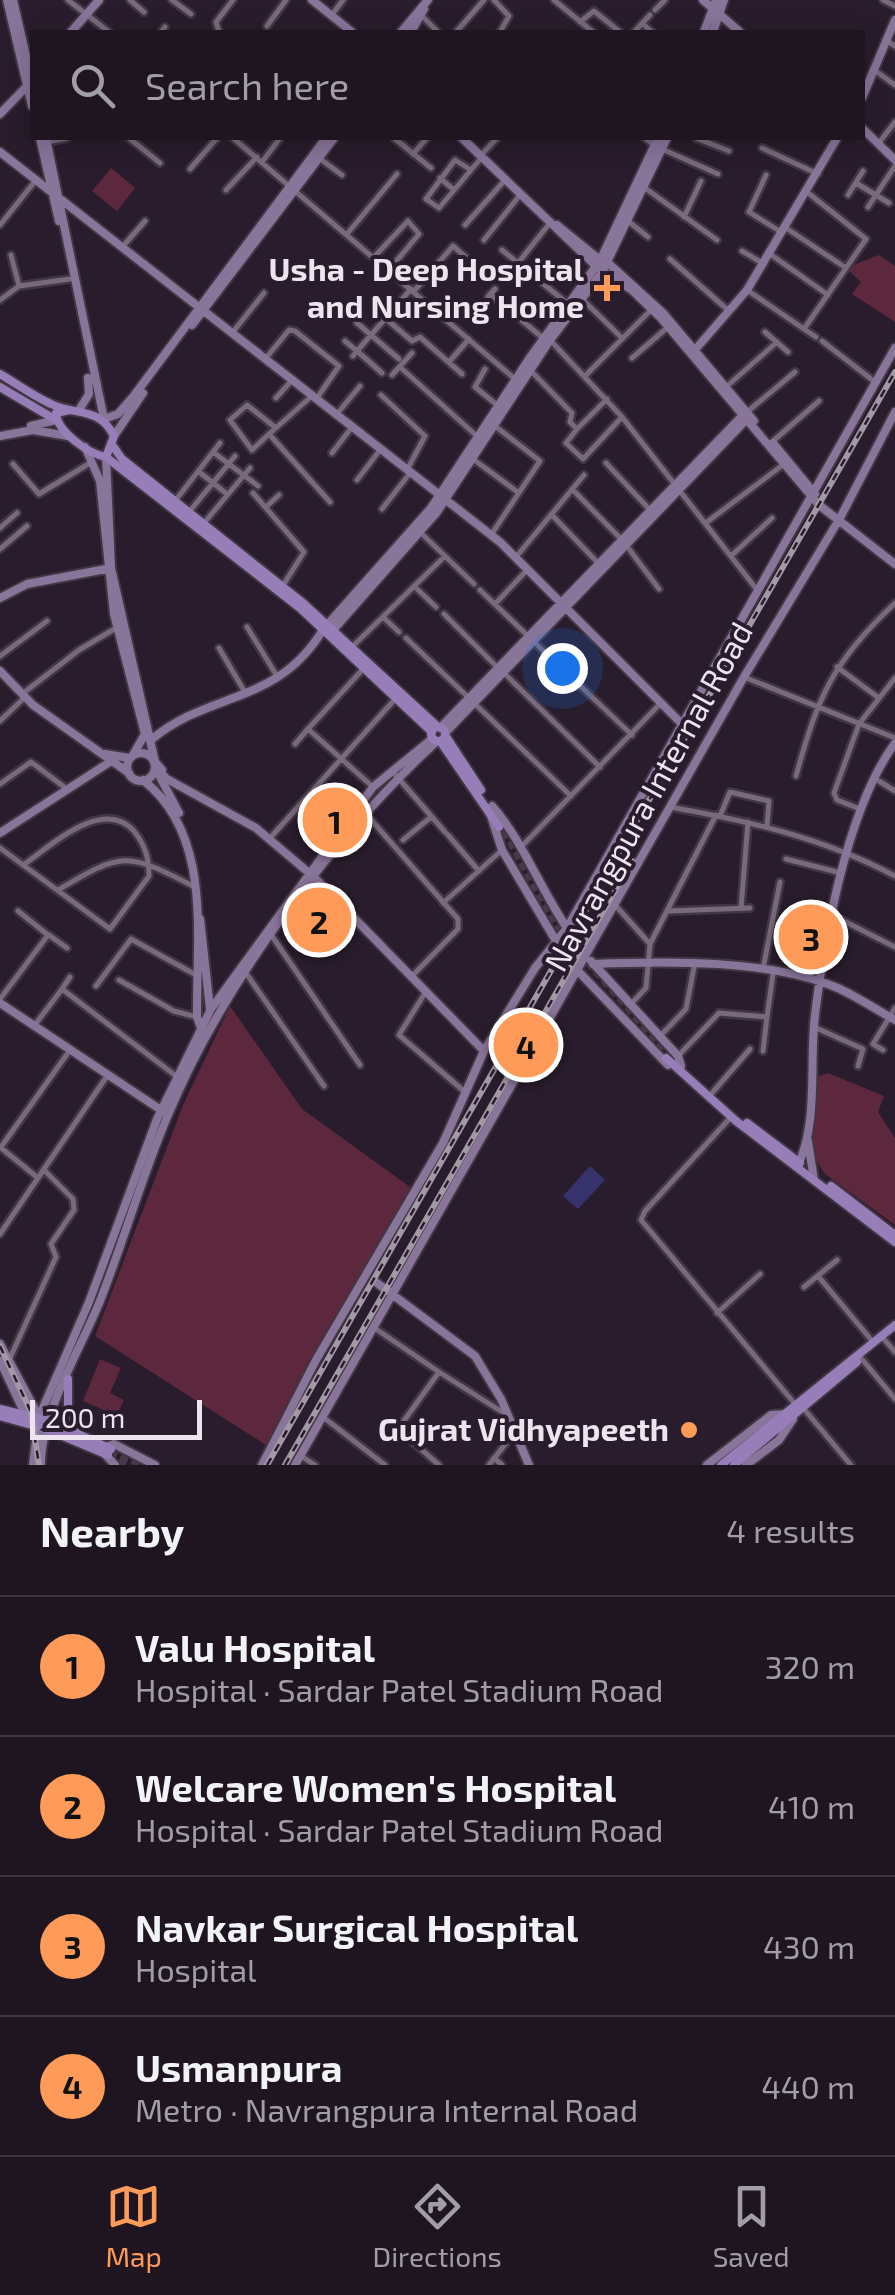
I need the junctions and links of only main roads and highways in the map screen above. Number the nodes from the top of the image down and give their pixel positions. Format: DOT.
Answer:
graph roads {
  1 [pos="0,374"];
  2 [pos="0,387"];
  3 [pos="74,410"];
  4 [pos="56,420"];
  5 [pos="113,441"];
  6 [pos="106,457"];
  7 [pos="329,629"];
  8 [pos="439,734"];
  9 [pos="499,823"];
  10 [pos="798,1165"];
  11 [pos="895,1238"];
  12 [pos="895,1328"];
  13 [pos="68,1379"];
  14 [pos="800,1407"];
  15 [pos="0,1412"];
  16 [pos="24,1414"];
  17 [pos="48,1425"];
  18 [pos="773,1429"];
  19 [pos="82,1436"];
  20 [pos="721,1465"];
  21 [pos="734,1465"];
  1 -- 3 [label="main road"];
  2 -- 4 [label="main road"];
  3 -- 4 [label="main road"];
  3 -- 5 [label="main road"];
  4 -- 6 [label="main road"];
  5 -- 6 [label="main road"];
  5 -- 7 [label="main road"];
  6 -- 7 [label="main road"];
  7 -- 8 [label="main road"];
  7 -- 8 [label="main road"];
  8 -- 9 [label="main road"];
  10 -- 10 [label="main road"];
  10 -- 11 [label="main road"];
  12 -- 14 [label="main road"];
  12 -- 14 [label="main road"];
  13 -- 19 [label="main road"];
  14 -- 18 [label="main road"];
  15 -- 16 [label="main road"];
  15 -- 17 [label="main road"];
  17 -- 19 [label="main road"];
  17 -- 19 [label="main road"];
  18 -- 20 [label="main road"];
  18 -- 21 [label="main road"];
}
